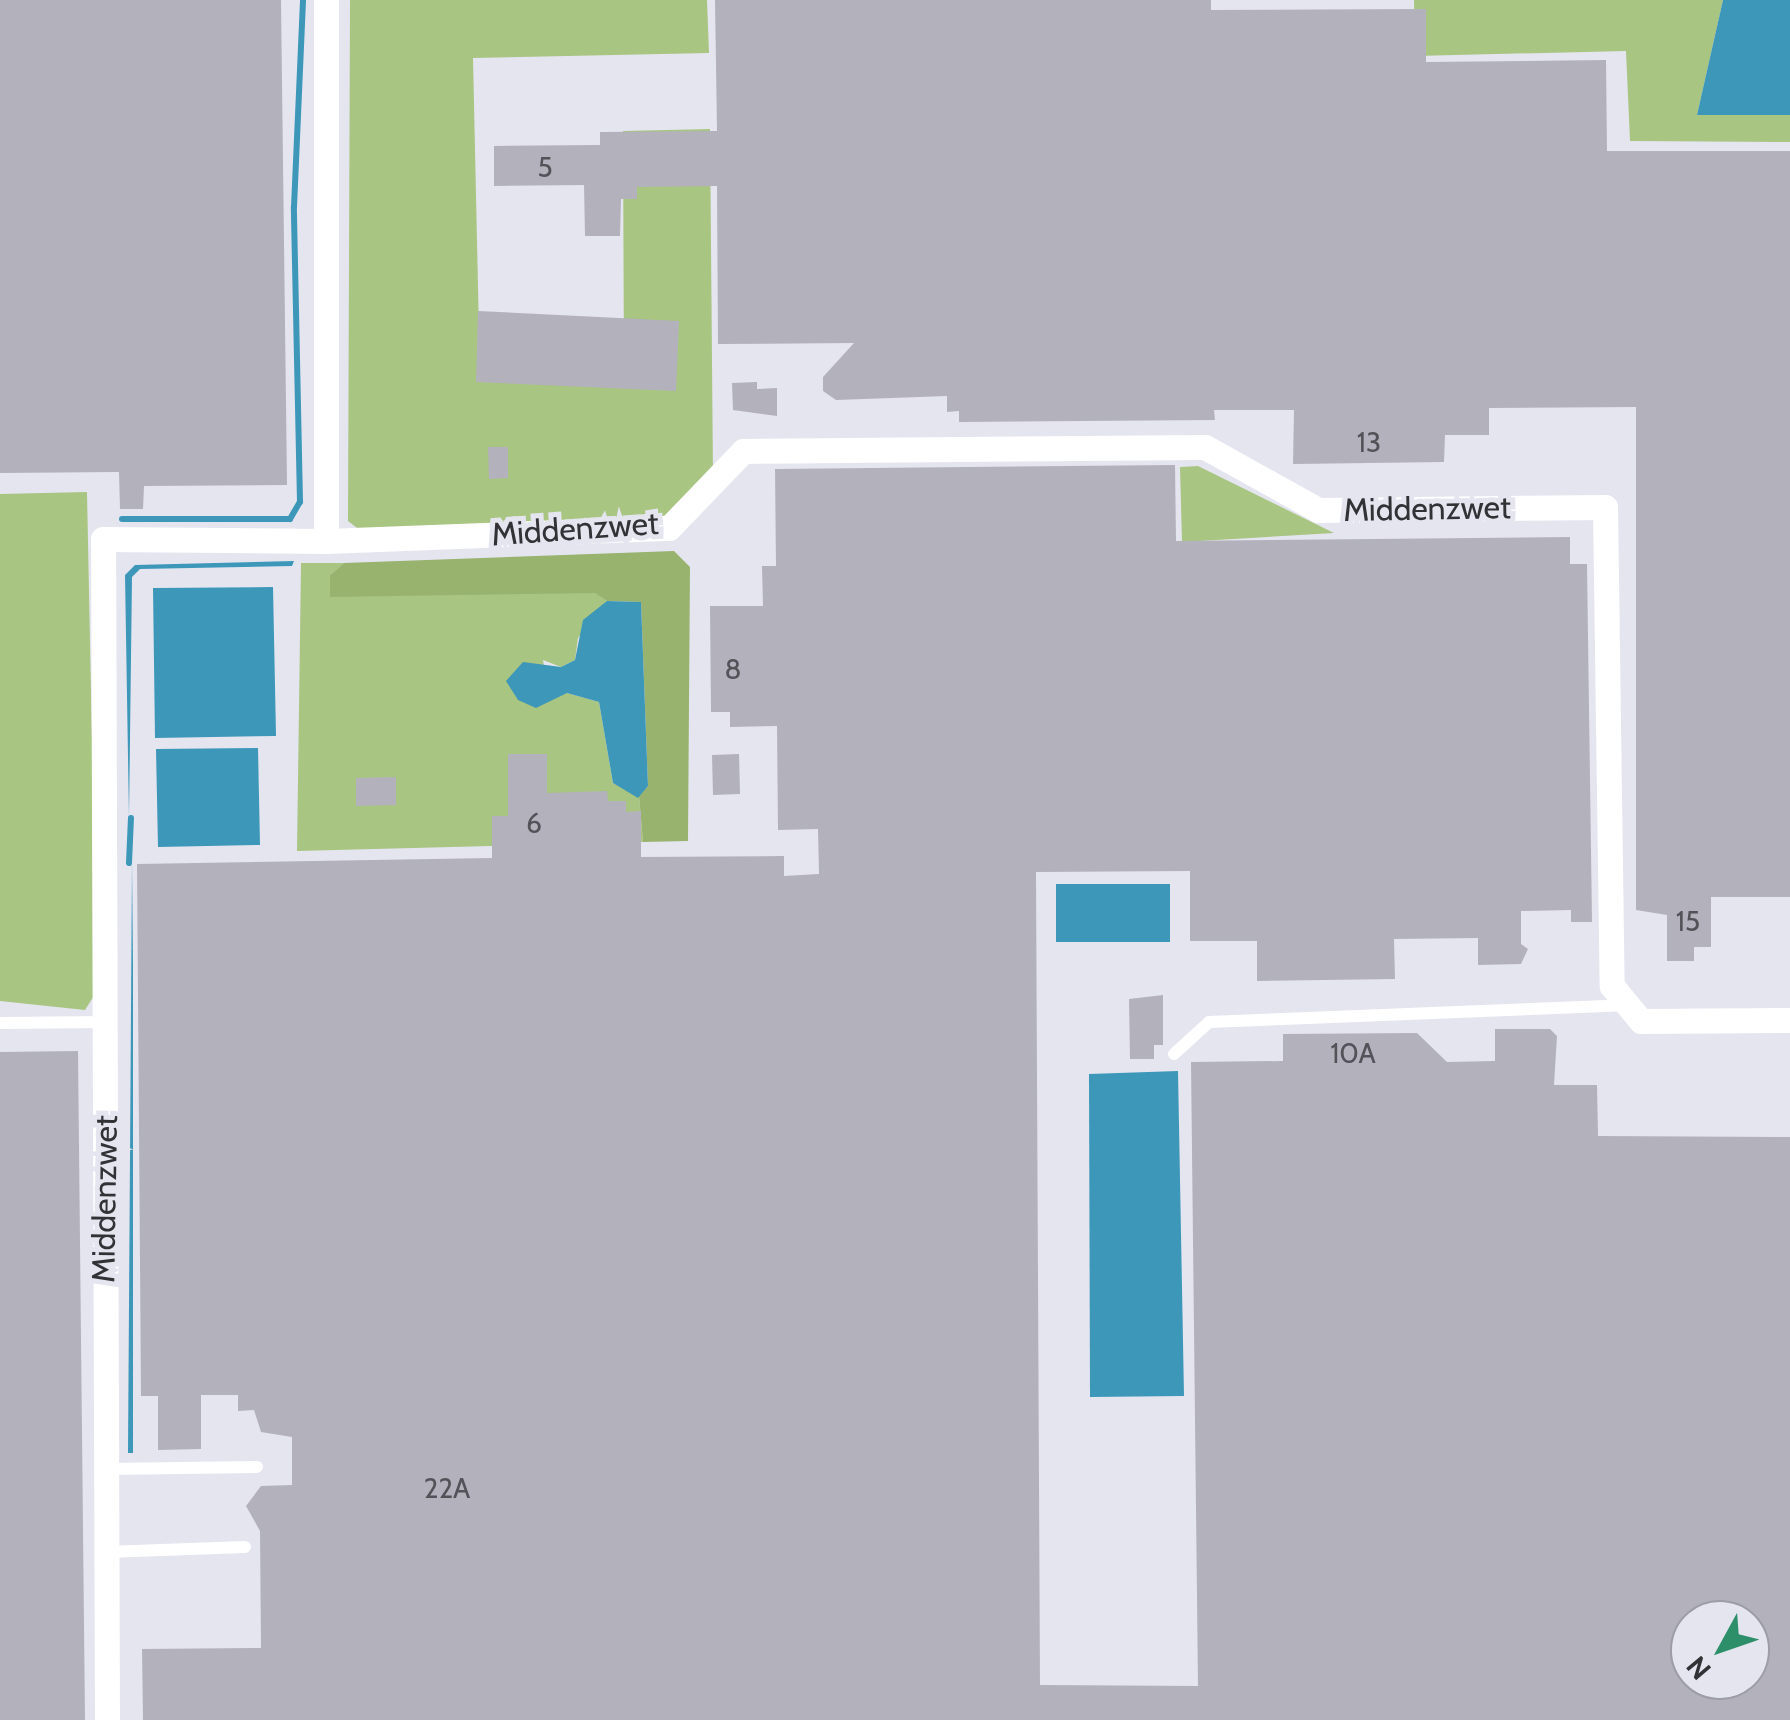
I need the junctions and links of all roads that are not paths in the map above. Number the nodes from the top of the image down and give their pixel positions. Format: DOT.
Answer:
graph roads {
  1 [pos="326,0"];
  2 [pos="326,540"];
  3 [pos="1628,1005"];
  4 [pos="1790,1020"];
  5 [pos="109,1022"];
  6 [pos="0,1023"];
  7 [pos="1174,1054"];
  8 [pos="257,1467"];
  9 [pos="106,1469"];
  10 [pos="245,1547"];
  11 [pos="106,1552"];
  12 [pos="107,1720"];
  1 -- 2 [label="street"];
  2 -- 3 [label="street, Middenzwet"];
  2 -- 5 [label="street, Middenzwet"];
  3 -- 4 [label="street"];
  3 -- 7 [label="lane"];
  5 -- 6 [label="lane"];
  5 -- 9 [label="street, Middenzwet"];
  8 -- 9 [label="lane"];
  9 -- 11 [label="street, Middenzwet"];
  10 -- 11 [label="lane"];
  11 -- 12 [label="street, Middenzwet"];
}
